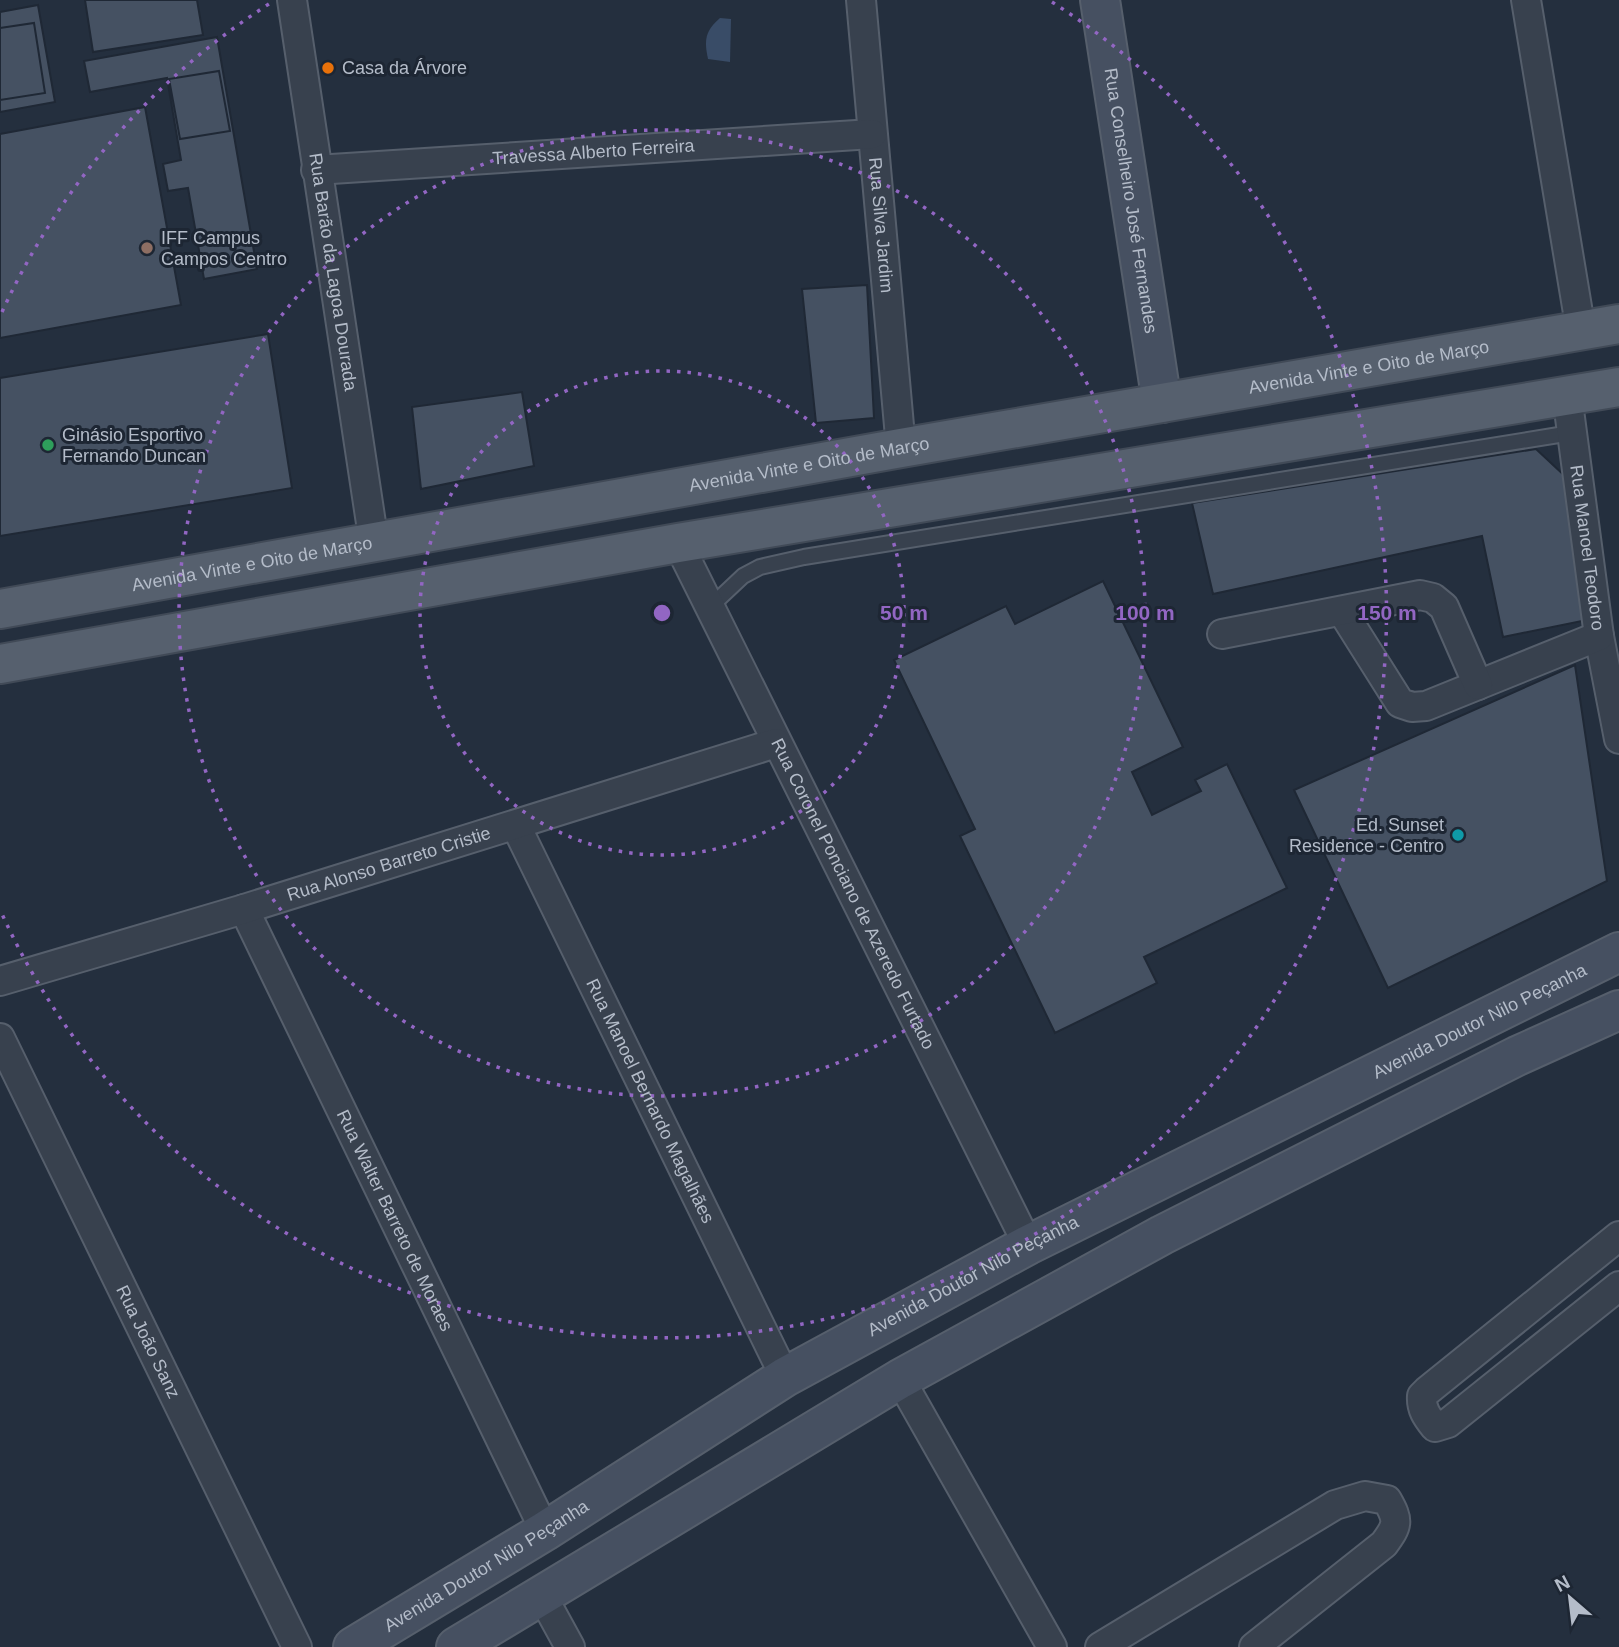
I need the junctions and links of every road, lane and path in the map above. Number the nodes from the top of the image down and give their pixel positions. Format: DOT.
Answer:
graph roads {
  1 [pos="292,0"];
  2 [pos="861,0"];
  3 [pos="1100,0"];
  4 [pos="1526,0"];
  5 [pos="872,134"];
  6 [pos="317,170"];
  7 [pos="1619,324"];
  8 [pos="1581,331"];
  9 [pos="1619,387"];
  10 [pos="1567,396"];
  11 [pos="1162,403"];
  12 [pos="1571,433"];
  13 [pos="901,448"];
  14 [pos="374,543"];
  15 [pos="678,543"];
  16 [pos="709,608"];
  17 [pos="0,609"];
  18 [pos="1342,611"];
  19 [pos="1222,634"];
  20 [pos="1599,636"];
  21 [pos="113,644"];
  22 [pos="0,664"];
  23 [pos="1478,685"];
  24 [pos="1619,739"];
  25 [pos="776,743"];
  26 [pos="516,825"];
  27 [pos="244,909"];
  28 [pos="1619,952"];
  29 [pos="1619,966"];
  30 [pos="0,981"];
  31 [pos="1619,1010"];
  32 [pos="0,1038"];
  33 [pos="1517,1056"];
  34 [pos="1028,1245"];
  35 [pos="1614,1250"];
  36 [pos="1619,1286"];
  37 [pos="785,1377"];
  38 [pos="901,1379"];
  39 [pos="545,1531"];
  40 [pos="541,1594"];
  41 [pos="297,1647"];
  42 [pos="353,1647"];
  43 [pos="400,1647"];
  44 [pos="456,1647"];
  45 [pos="570,1647"];
  46 [pos="1052,1647"];
  47 [pos="1100,1647"];
  48 [pos="1254,1647"];
  1 -- 6 [label="street, Rua Barão da Lagoa Dourada"];
  2 -- 5 [label="street, Rua Silva Jardim"];
  3 -- 11 [label="main road, Rua Conselheiro José Fernandes"];
  4 -- 8 [label="street"];
  5 -- 6 [label="street, Travessa Alberto Ferreira"];
  5 -- 13 [label="street, Rua Silva Jardim"];
  6 -- 14 [label="street, Rua Barão da Lagoa Dourada"];
  7 -- 8 [label="main road, Avenida Vinte e Oito de Março"];
  8 -- 11 [label="main road, Avenida Vinte e Oito de Março"];
  9 -- 10 [label="main road"];
  10 -- 12 [label="street, Rua Manoel Teodoro"];
  10 -- 15 [label="main road"];
  11 -- 13 [label="main road, Avenida Vinte e Oito de Março"];
  12 -- 16 [label="lane"];
  12 -- 20 [label="street, Rua Manoel Teodoro"];
  13 -- 14 [label="main road, Avenida Vinte e Oito de Março"];
  14 -- 17 [label="main road, Avenida Vinte e Oito de Março"];
  14 -- 21 [label="main road"];
  15 -- 16 [label="street, Rua Coronel Ponciano de Azeredo Furtado"];
  15 -- 21 [label="main road"];
  16 -- 25 [label="street, Rua Coronel Ponciano de Azeredo Furtado"];
  18 -- 19 [label="street"];
  18 -- 23 [label="street"];
  18 -- 23 [label="street"];
  20 -- 23 [label="street"];
  20 -- 24 [label="street, Rua Manoel Teodoro"];
  21 -- 22 [label="main road"];
  25 -- 26 [label="street, Rua Alonso Barreto Cristie"];
  25 -- 34 [label="street, Rua Coronel Ponciano de Azeredo Furtado"];
  26 -- 27 [label="street, Rua Alonso Barreto Cristie"];
  26 -- 37 [label="street, Rua Manoel Bernardo Magalhães"];
  27 -- 30 [label="street, Rua Alonso Barreto Cristie"];
  27 -- 39 [label="street, Rua Walter Barreto de Moraes"];
  28 -- 34 [label="main road, Avenida Doutor Nilo Peçanha"];
  29 -- 33 [label="main road"];
  31 -- 33 [label="main road"];
  32 -- 41 [label="street, Rua João Sanz"];
  33 -- 38 [label="main road"];
  34 -- 37 [label="main road, Avenida Doutor Nilo Peçanha"];
  34 -- 38 [label="main road"];
  35 -- 36 [label="street"];
  37 -- 39 [label="main road, Avenida Doutor Nilo Peçanha"];
  38 -- 40 [label="main road"];
  38 -- 46 [label="street"];
  39 -- 42 [label="main road, Avenida Doutor Nilo Peçanha"];
  39 -- 43 [label="main road"];
  40 -- 44 [label="main road"];
  40 -- 45 [label="street"];
  47 -- 48 [label="street"];
}
